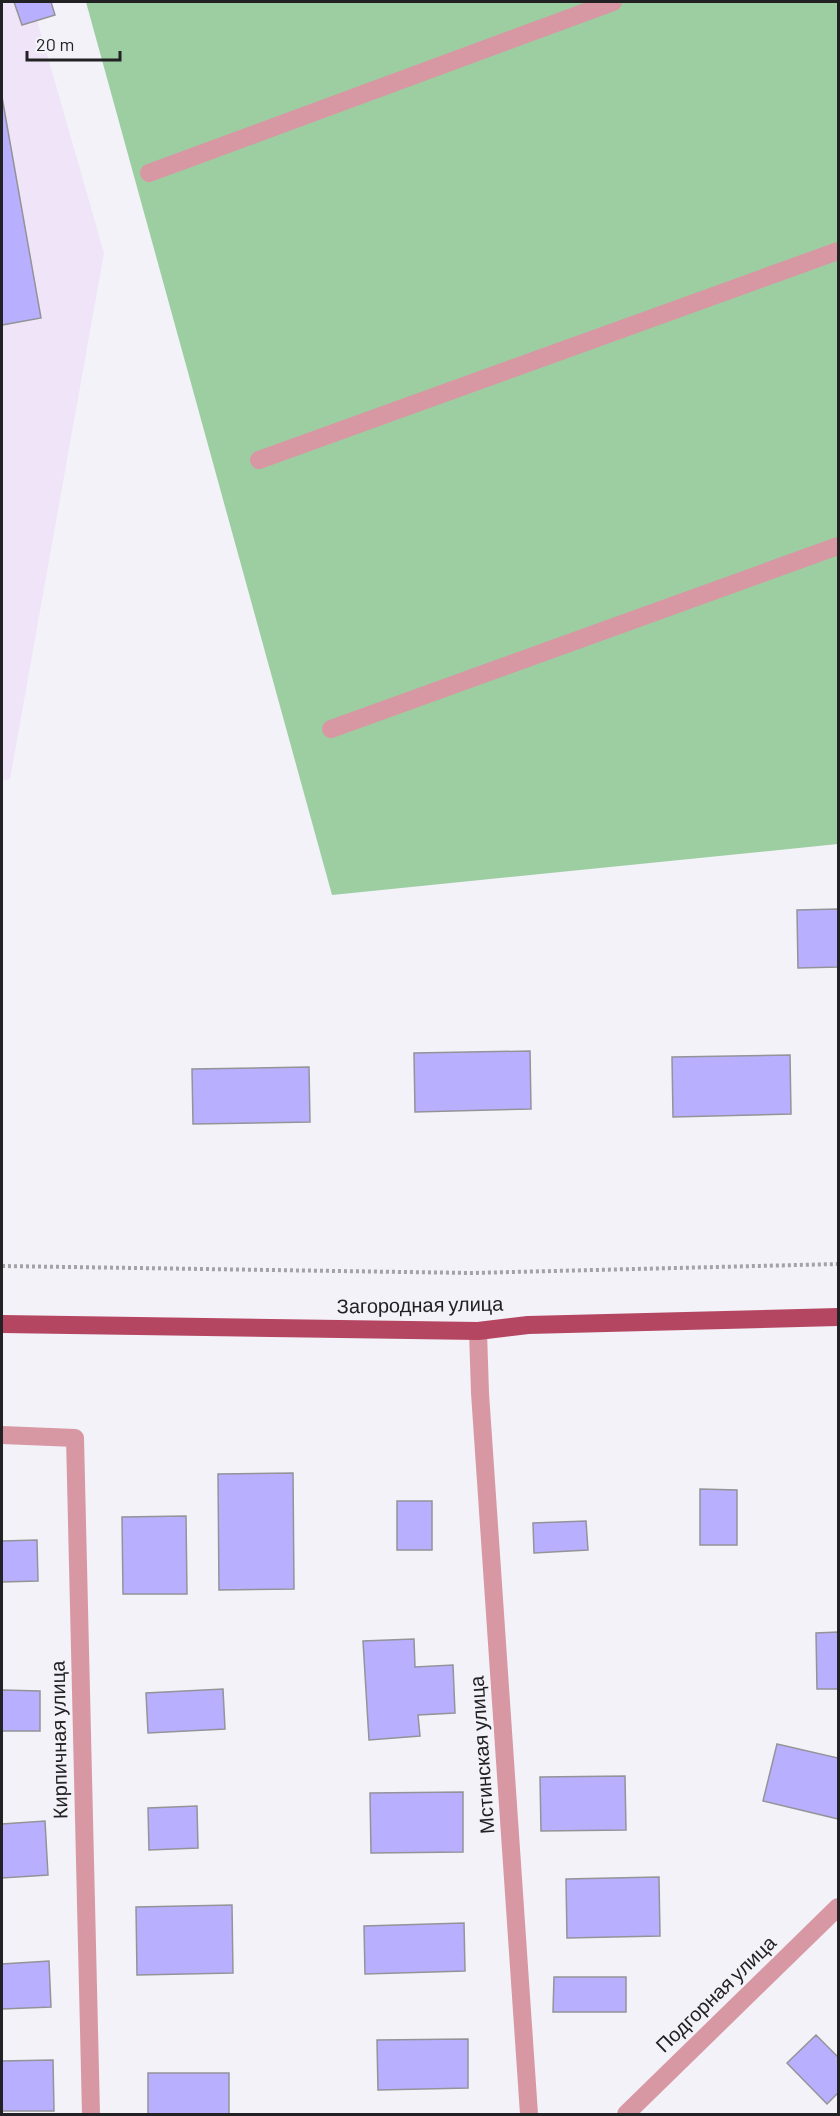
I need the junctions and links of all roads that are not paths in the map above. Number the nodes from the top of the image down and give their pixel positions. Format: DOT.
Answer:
graph roads {
  1 [pos="613,2"];
  2 [pos="149,173"];
  3 [pos="838,251"];
  4 [pos="258,460"];
  5 [pos="838,546"];
  6 [pos="331,729"];
  7 [pos="838,1317"];
  8 [pos="2,1324"];
  9 [pos="478,1331"];
  10 [pos="2,1435"];
  11 [pos="838,1907"];
  12 [pos="91,2115"];
  13 [pos="529,2115"];
  14 [pos="626,2115"];
  1 -- 2 [label="street"];
  3 -- 4 [label="street"];
  5 -- 6 [label="street"];
  7 -- 9 [label="main road, Загородная улица"];
  8 -- 9 [label="main road, Загородная улица"];
  9 -- 13 [label="street, Мстинская улица"];
  10 -- 12 [label="street, Кирпичная улица"];
  11 -- 14 [label="street, Подгорная улица"];
}
